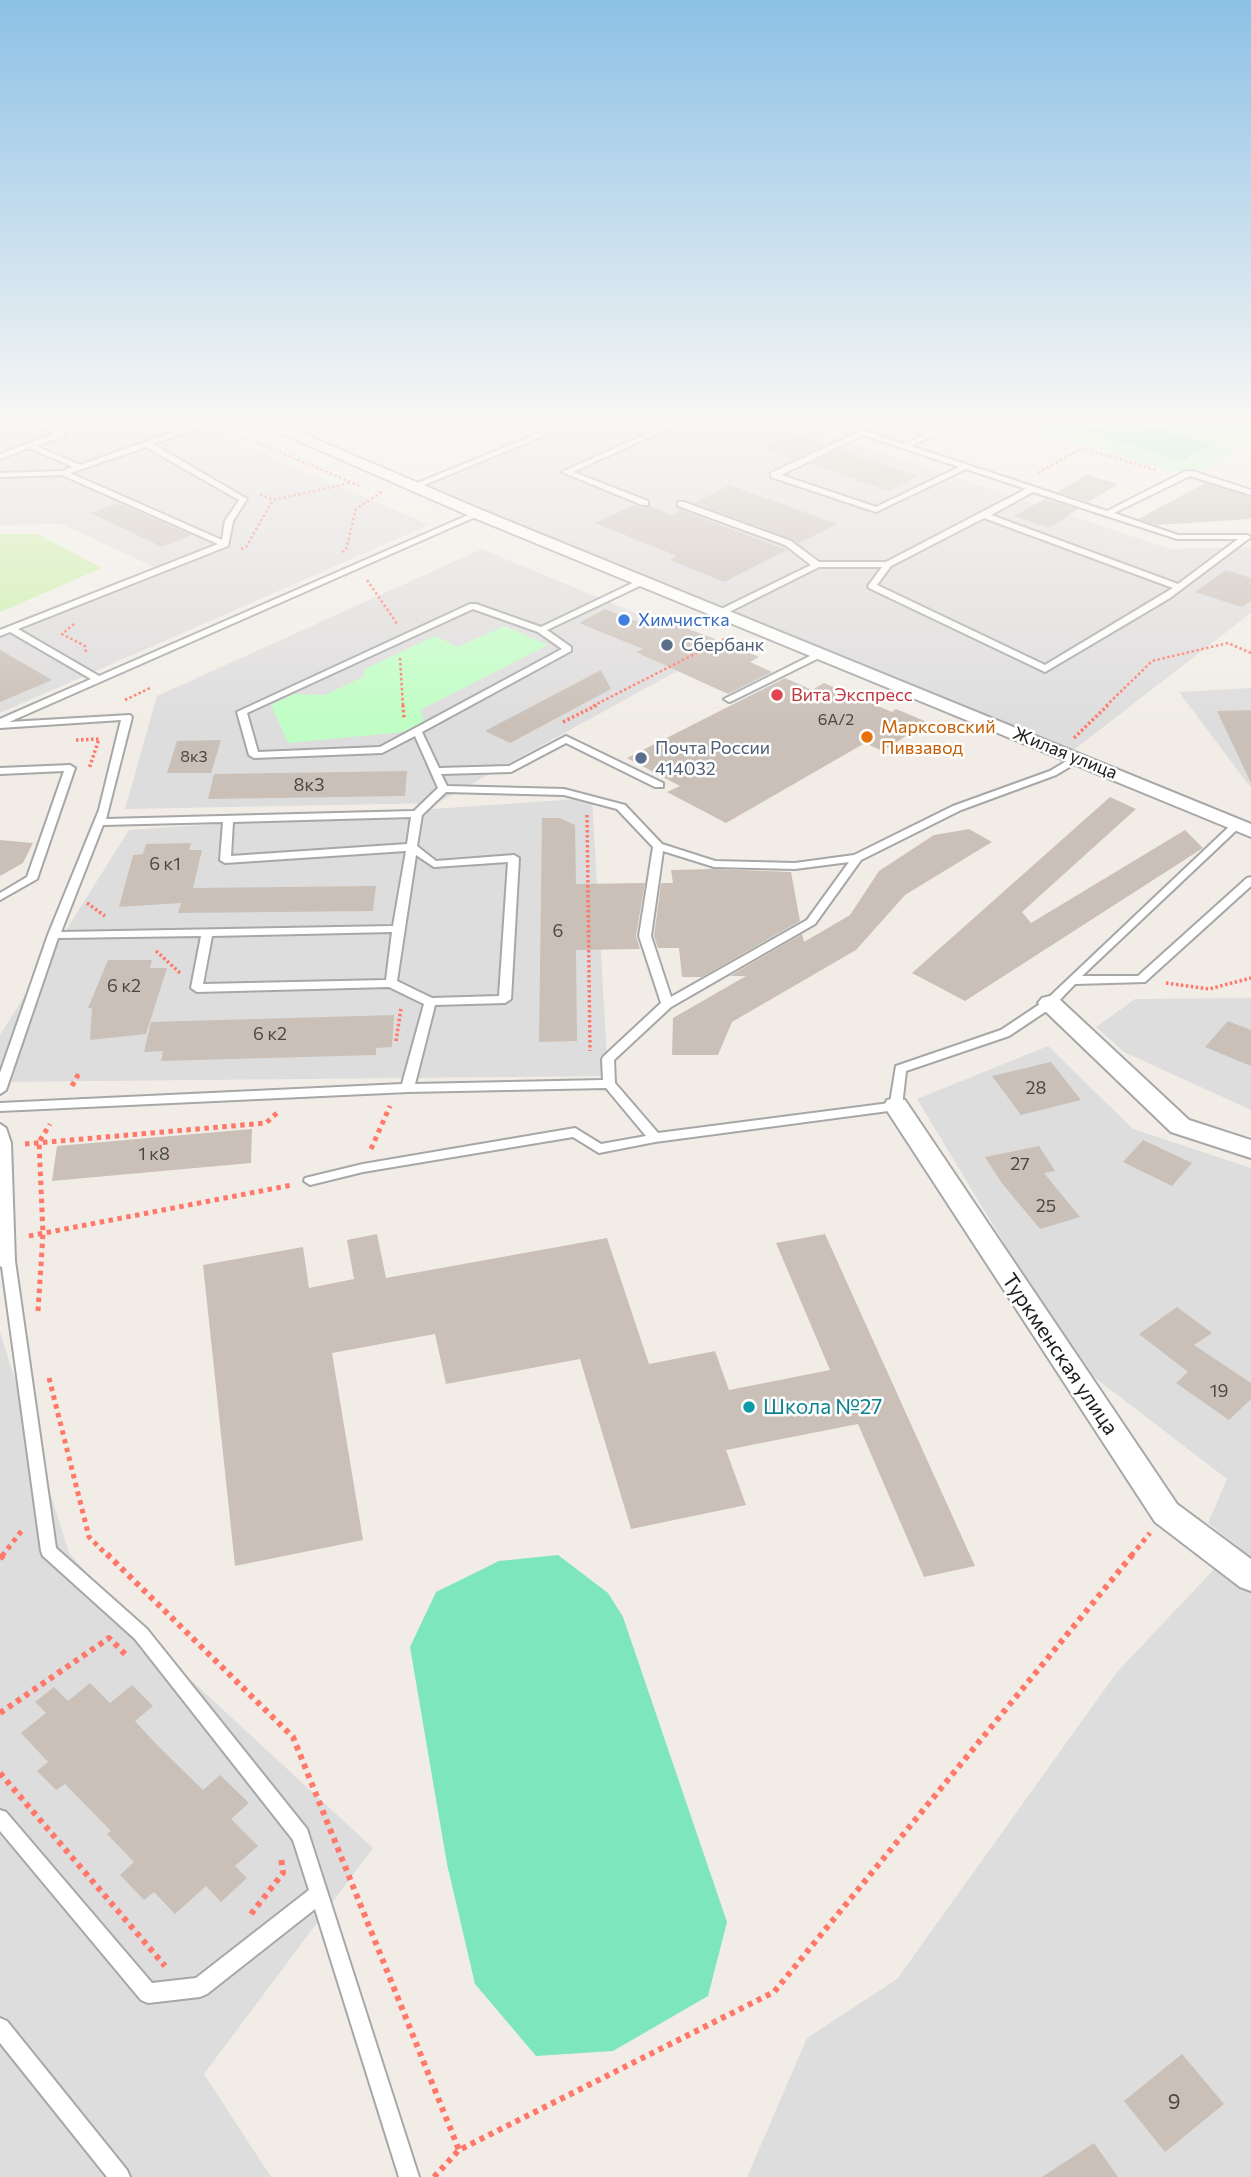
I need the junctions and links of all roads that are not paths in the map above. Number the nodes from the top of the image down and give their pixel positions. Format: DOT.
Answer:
graph roads {
  1 [pos="174,522"];
  2 [pos="229,522"];
  3 [pos="461,522"];
  4 [pos="497,522"];
  5 [pos="731,522"];
  6 [pos="971,522"];
  7 [pos="1002,522"];
  8 [pos="1130,522"];
  9 [pos="1248,537"];
  10 [pos="225,544"];
  11 [pos="888,564"];
  12 [pos="817,565"];
  13 [pos="643,581"];
  14 [pos="1178,587"];
  15 [pos="720,613"];
  16 [pos="10,629"];
  17 [pos="541,630"];
  18 [pos="0,633"];
  19 [pos="820,654"];
  20 [pos="98,679"];
  21 [pos="729,699"];
  22 [pos="0,723"];
  23 [pos="418,733"];
  24 [pos="1070,755"];
  25 [pos="0,771"];
  26 [pos="435,771"];
  27 [pos="659,785"];
  28 [pos="443,789"];
  29 [pos="417,814"];
  30 [pos="228,819"];
  31 [pos="99,822"];
  32 [pos="1244,828"];
  33 [pos="658,846"];
  34 [pos="412,847"];
  35 [pos="857,858"];
  36 [pos="1251,880"];
  37 [pos="0,897"];
  38 [pos="397,929"];
  39 [pos="207,932"];
  40 [pos="54,935"];
  41 [pos="1072,980"];
  42 [pos="391,982"];
  43 [pos="430,1002"];
  44 [pos="1050,1003"];
  45 [pos="667,1004"];
  46 [pos="609,1084"];
  47 [pos="408,1088"];
  48 [pos="0,1090"];
  49 [pos="896,1106"];
  50 [pos="0,1107"];
  51 [pos="0,1128"];
  52 [pos="655,1138"];
  53 [pos="1251,1149"];
  54 [pos="310,1181"];
  55 [pos="4,1261"];
  56 [pos="1251,1577"];
  57 [pos="0,1818"];
  58 [pos="319,1894"];
  59 [pos="0,2028"];
  60 [pos="120,2177"];
  61 [pos="409,2177"];
  1 -- 10 [label="lane"];
  2 -- 10 [label="lane"];
  3 -- 20 [label="lane"];
  4 -- 13 [label="street, Жилая улица"];
  5 -- 12 [label="lane"];
  6 -- 11 [label="lane"];
  7 -- 14 [label="lane"];
  8 -- 9 [label="lane"];
  9 -- 14 [label="lane"];
  10 -- 16 [label="lane"];
  11 -- 12 [label="lane"];
  11 -- 14 [label="lane"];
  12 -- 15 [label="lane"];
  13 -- 15 [label="street, Жилая улица"];
  13 -- 17 [label="lane"];
  15 -- 19 [label="street, Жилая улица"];
  16 -- 18 [label="lane"];
  16 -- 20 [label="lane"];
  17 -- 23 [label="lane"];
  17 -- 23 [label="lane"];
  19 -- 21 [label="lane"];
  19 -- 24 [label="street, Жилая улица"];
  20 -- 22 [label="lane"];
  22 -- 31 [label="lane"];
  23 -- 26 [label="lane"];
  24 -- 32 [label="street, Жилая улица"];
  24 -- 35 [label="lane"];
  25 -- 37 [label="lane"];
  26 -- 27 [label="lane"];
  26 -- 28 [label="lane"];
  28 -- 29 [label="lane"];
  28 -- 33 [label="lane"];
  29 -- 30 [label="lane"];
  29 -- 34 [label="lane"];
  30 -- 31 [label="lane"];
  30 -- 34 [label="lane"];
  31 -- 40 [label="lane"];
  32 -- 41 [label="lane"];
  33 -- 35 [label="lane"];
  33 -- 45 [label="lane"];
  34 -- 38 [label="lane"];
  34 -- 43 [label="lane"];
  35 -- 45 [label="lane"];
  36 -- 41 [label="lane"];
  38 -- 39 [label="lane"];
  38 -- 42 [label="lane"];
  39 -- 40 [label="lane"];
  39 -- 42 [label="lane"];
  40 -- 48 [label="lane"];
  41 -- 44 [label="lane"];
  42 -- 43 [label="lane"];
  43 -- 47 [label="lane"];
  44 -- 49 [label="lane"];
  44 -- 53 [label="street"];
  45 -- 46 [label="lane"];
  46 -- 47 [label="lane"];
  46 -- 52 [label="lane"];
  47 -- 50 [label="lane"];
  49 -- 52 [label="lane"];
  49 -- 56 [label="street, Туркменская улица"];
  51 -- 55 [label="lane"];
  52 -- 54 [label="lane"];
  55 -- 58 [label="lane"];
  57 -- 58 [label="lane"];
  58 -- 61 [label="lane"];
  59 -- 60 [label="lane"];
}
